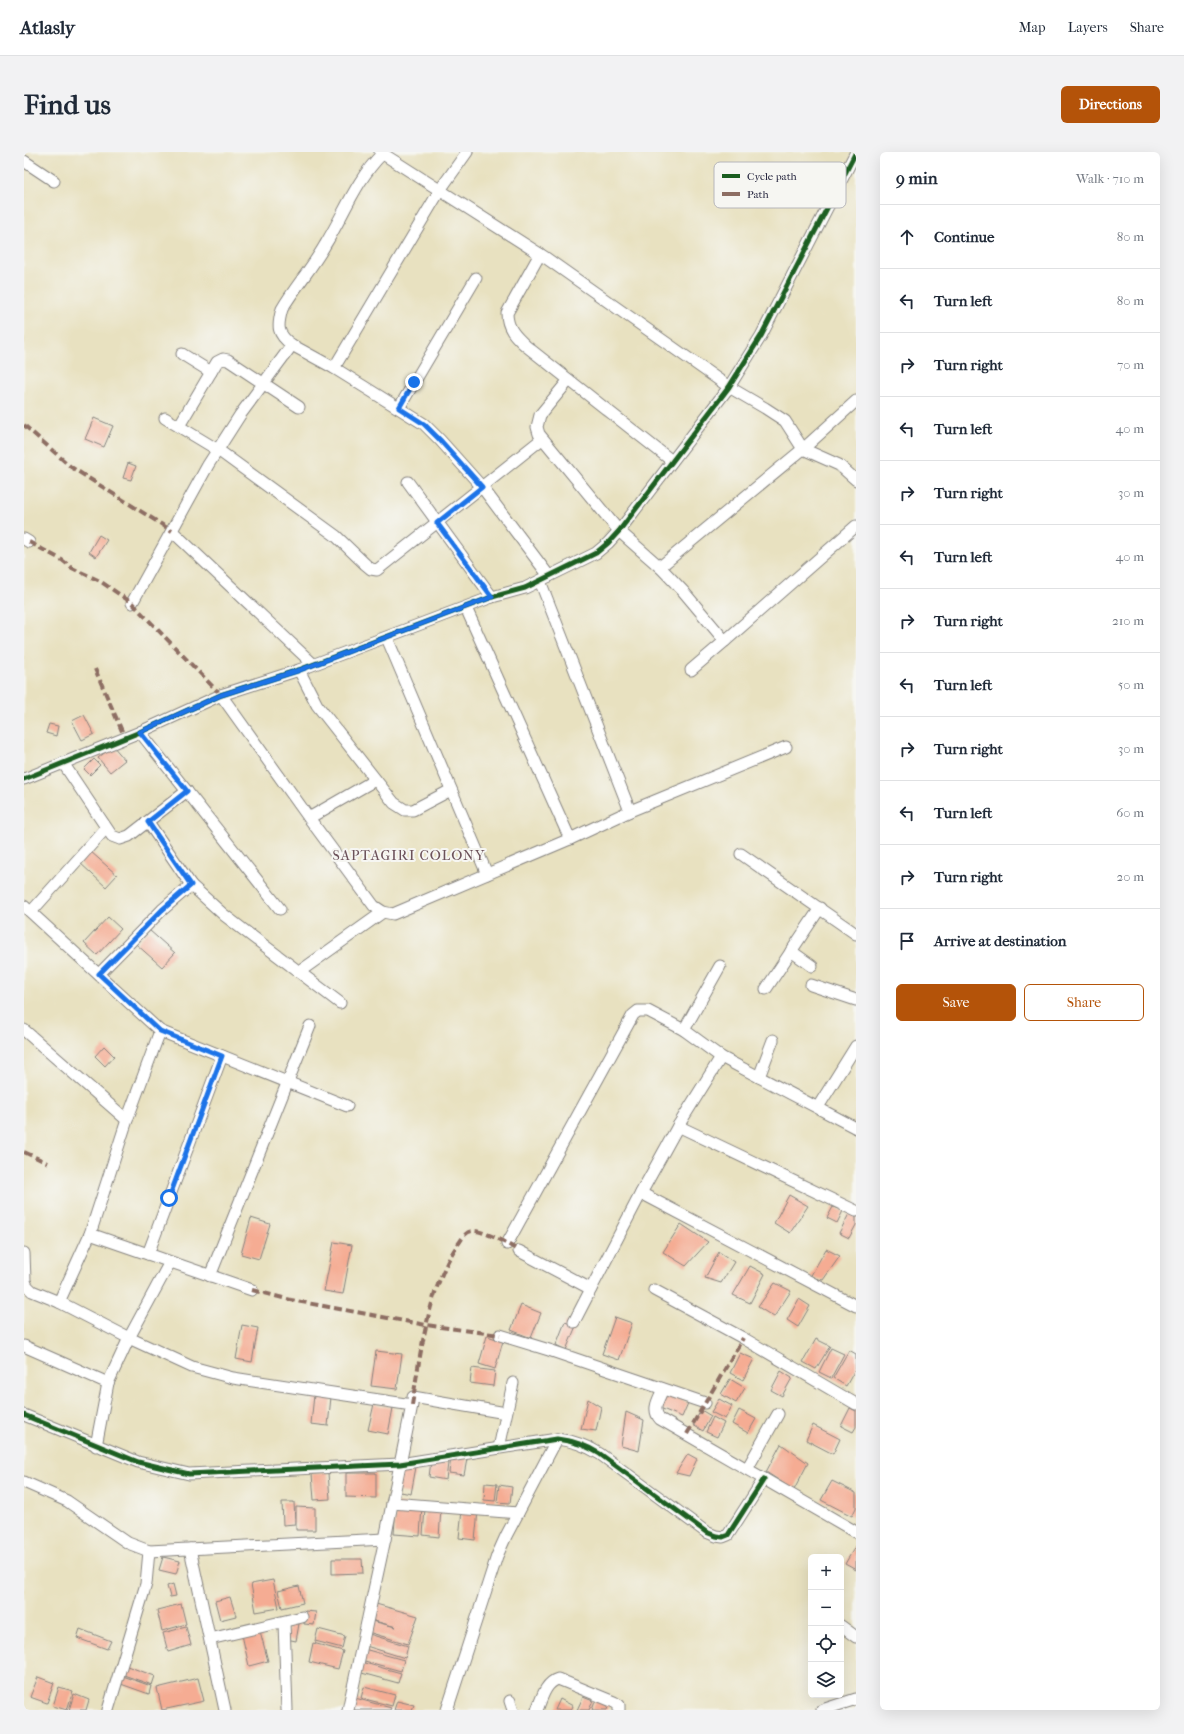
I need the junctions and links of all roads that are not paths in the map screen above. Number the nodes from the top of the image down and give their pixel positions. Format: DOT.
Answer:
graph roads {
  1 [pos="467,152"];
  2 [pos="856,152"];
  3 [pos="381,153"];
  4 [pos="24,161"];
  5 [pos="846,171"];
  6 [pos="54,181"];
  7 [pos="440,190"];
  8 [pos="827,208"];
  9 [pos="540,254"];
  10 [pos="476,278"];
  11 [pos="292,345"];
  12 [pos="182,354"];
  13 [pos="334,368"];
  14 [pos="210,372"];
  15 [pos="569,380"];
  16 [pos="265,384"];
  17 [pos="729,387"];
  18 [pos="856,401"];
  19 [pos="299,407"];
  20 [pos="399,408"];
  21 [pos="165,418"];
  22 [pos="179,426"];
  23 [pos="542,439"];
  24 [pos="803,449"];
  25 [pos="218,450"];
  26 [pos="672,461"];
  27 [pos="856,480"];
  28 [pos="408,482"];
  29 [pos="482,487"];
  30 [pos="437,523"];
  31 [pos="856,526"];
  32 [pos="172,531"];
  33 [pos="619,531"];
  34 [pos="660,567"];
  35 [pos="544,579"];
  36 [pos="492,597"];
  37 [pos="132,603"];
  38 [pos="466,608"];
  39 [pos="387,638"];
  40 [pos="725,641"];
  41 [pos="314,664"];
  42 [pos="300,670"];
  43 [pos="691,670"];
  44 [pos="221,695"];
  45 [pos="140,732"];
  46 [pos="786,747"];
  47 [pos="63,763"];
  48 [pos="24,779"];
  49 [pos="376,780"];
  50 [pos="452,790"];
  51 [pos="187,791"];
  52 [pos="630,811"];
  53 [pos="309,818"];
  54 [pos="148,822"];
  55 [pos="106,828"];
  56 [pos="570,839"];
  57 [pos="741,854"];
  58 [pos="487,874"];
  59 [pos="191,885"];
  60 [pos="820,908"];
  61 [pos="28,909"];
  62 [pos="280,909"];
  63 [pos="383,912"];
  64 [pos="856,934"];
  65 [pos="791,950"];
  66 [pos="720,966"];
  67 [pos="812,966"];
  68 [pos="299,972"];
  69 [pos="99,974"];
  70 [pos="810,985"];
  71 [pos="766,988"];
  72 [pos="856,1000"];
  73 [pos="340,1003"];
  74 [pos="310,1026"];
  75 [pos="24,1030"];
  76 [pos="684,1030"];
  77 [pos="160,1031"];
  78 [pos="773,1040"];
  79 [pos="856,1046"];
  80 [pos="222,1056"];
  81 [pos="722,1057"];
  82 [pos="759,1077"];
  83 [pos="287,1082"];
  84 [pos="347,1106"];
  85 [pos="818,1107"];
  86 [pos="127,1120"];
  87 [pos="678,1126"];
  88 [pos="856,1128"];
  89 [pos="641,1193"];
  90 [pos="856,1211"];
  91 [pos="90,1234"];
  92 [pos="508,1244"];
  93 [pos="519,1251"];
  94 [pos="24,1253"];
  95 [pos="148,1254"];
  96 [pos="170,1262"];
  97 [pos="210,1276"];
  98 [pos="591,1289"];
  99 [pos="252,1290"];
  100 [pos="654,1290"];
  101 [pos="59,1302"];
  102 [pos="856,1306"];
  103 [pos="574,1322"];
  104 [pos="500,1335"];
  105 [pos="128,1338"];
  106 [pos="24,1346"];
  107 [pos="108,1383"];
  108 [pos="513,1383"];
  109 [pos="663,1389"];
  110 [pos="413,1396"];
  111 [pos="705,1403"];
  112 [pos="856,1404"];
  113 [pos="506,1413"];
  114 [pos="778,1414"];
  115 [pos="24,1415"];
  116 [pos="557,1439"];
  117 [pos="96,1446"];
  118 [pos="499,1448"];
  119 [pos="400,1464"];
  120 [pos="747,1469"];
  121 [pos="764,1479"];
  122 [pos="24,1482"];
  123 [pos="392,1503"];
  124 [pos="518,1513"];
  125 [pos="856,1532"];
  126 [pos="385,1539"];
  127 [pos="190,1549"];
  128 [pos="149,1551"];
  129 [pos="302,1617"];
  130 [pos="284,1622"];
  131 [pos="844,1628"];
  132 [pos="856,1637"];
  133 [pos="210,1639"];
  134 [pos="856,1699"];
  135 [pos="108,1710"];
  136 [pos="225,1710"];
  137 [pos="287,1710"];
  138 [pos="348,1710"];
  139 [pos="447,1710"];
  140 [pos="537,1710"];
  141 [pos="619,1710"];
  142 [pos="822,1710"];
  1 -- 7 [label="street"];
  2 -- 5 [label="street"];
  3 -- 7 [label="street"];
  3 -- 11 [label="street"];
  4 -- 6 [label="street"];
  7 -- 9 [label="street"];
  7 -- 13 [label="street"];
  8 -- 17 [label="street"];
  9 -- 15 [label="street"];
  9 -- 17 [label="street"];
  10 -- 20 [label="street"];
  11 -- 13 [label="street"];
  11 -- 16 [label="street"];
  12 -- 14 [label="street"];
  13 -- 20 [label="street"];
  14 -- 16 [label="street"];
  14 -- 22 [label="street"];
  15 -- 23 [label="street"];
  15 -- 26 [label="street"];
  16 -- 19 [label="street"];
  16 -- 25 [label="street"];
  17 -- 24 [label="street"];
  17 -- 26 [label="street"];
  18 -- 24 [label="street"];
  20 -- 29 [label="street"];
  21 -- 22 [label="street"];
  22 -- 25 [label="street"];
  23 -- 29 [label="street"];
  23 -- 33 [label="street"];
  24 -- 27 [label="street"];
  24 -- 34 [label="street"];
  25 -- 30 [label="street"];
  25 -- 32 [label="street"];
  26 -- 33 [label="street"];
  28 -- 30 [label="street"];
  29 -- 30 [label="street"];
  29 -- 35 [label="street"];
  30 -- 36 [label="street"];
  31 -- 40 [label="street"];
  32 -- 37 [label="street"];
  32 -- 41 [label="street"];
  33 -- 34 [label="street"];
  33 -- 35 [label="street"];
  34 -- 40 [label="street"];
  35 -- 36 [label="street"];
  35 -- 52 [label="street"];
  36 -- 38 [label="street"];
  38 -- 39 [label="street"];
  38 -- 56 [label="street"];
  39 -- 41 [label="street"];
  39 -- 50 [label="street"];
  40 -- 43 [label="street"];
  41 -- 42 [label="street"];
  42 -- 44 [label="street"];
  42 -- 49 [label="street"];
  44 -- 45 [label="street"];
  44 -- 53 [label="street"];
  45 -- 47 [label="street"];
  45 -- 51 [label="street"];
  46 -- 52 [label="street"];
  47 -- 48 [label="street"];
  47 -- 55 [label="street"];
  49 -- 50 [label="street"];
  49 -- 53 [label="street"];
  50 -- 58 [label="street"];
  51 -- 54 [label="street"];
  51 -- 62 [label="street"];
  52 -- 56 [label="street"];
  53 -- 63 [label="street"];
  54 -- 55 [label="street"];
  54 -- 59 [label="street"];
  55 -- 61 [label="street"];
  56 -- 58 [label="street"];
  57 -- 60 [label="street"];
  58 -- 63 [label="street"];
  59 -- 68 [label="street"];
  59 -- 69 [label="street"];
  60 -- 64 [label="street"];
  60 -- 65 [label="street"];
  61 -- 69 [label="street"];
  63 -- 68 [label="street"];
  65 -- 67 [label="street"];
  65 -- 71 [label="street"];
  66 -- 76 [label="street"];
  68 -- 73 [label="street"];
  69 -- 77 [label="street"];
  70 -- 72 [label="street"];
  74 -- 83 [label="street"];
  75 -- 86 [label="street"];
  76 -- 81 [label="street"];
  76 -- 92 [label="street"];
  77 -- 80 [label="street"];
  77 -- 86 [label="street"];
  78 -- 82 [label="street"];
  79 -- 85 [label="street"];
  80 -- 83 [label="street"];
  80 -- 95 [label="street"];
  81 -- 82 [label="street"];
  81 -- 87 [label="street"];
  82 -- 85 [label="street"];
  83 -- 84 [label="street"];
  83 -- 97 [label="street"];
  85 -- 88 [label="street"];
  86 -- 91 [label="street"];
  87 -- 89 [label="street"];
  87 -- 90 [label="street"];
  89 -- 98 [label="street"];
  89 -- 102 [label="street"];
  91 -- 95 [label="street"];
  91 -- 101 [label="street"];
  93 -- 98 [label="street"];
  94 -- 101 [label="street"];
  95 -- 96 [label="street"];
  96 -- 97 [label="street"];
  96 -- 105 [label="street"];
  97 -- 99 [label="street"];
  98 -- 103 [label="street"];
  100 -- 112 [label="street"];
  101 -- 105 [label="street"];
  104 -- 109 [label="street"];
  105 -- 107 [label="street"];
  105 -- 119 [label="street"];
  106 -- 107 [label="street"];
  107 -- 117 [label="street"];
  108 -- 113 [label="street"];
  109 -- 111 [label="street"];
  109 -- 120 [label="street"];
  110 -- 113 [label="street"];
  113 -- 118 [label="street"];
  114 -- 120 [label="street"];
  115 -- 117 [label="street"];
  116 -- 118 [label="street"];
  116 -- 121 [label="street"];
  116 -- 124 [label="street"];
  117 -- 119 [label="street"];
  118 -- 119 [label="street"];
  119 -- 123 [label="street"];
  120 -- 121 [label="street"];
  121 -- 125 [label="street"];
  122 -- 128 [label="street"];
  123 -- 124 [label="street"];
  123 -- 126 [label="street"];
  124 -- 139 [label="street"];
  126 -- 127 [label="street"];
  126 -- 138 [label="street"];
  127 -- 128 [label="street"];
  127 -- 133 [label="street"];
  128 -- 135 [label="street"];
  129 -- 130 [label="street"];
  130 -- 133 [label="street"];
  130 -- 137 [label="street"];
  131 -- 132 [label="street"];
  133 -- 136 [label="street"];
  134 -- 142 [label="street"];
  140 -- 141 [label="street"];
}
